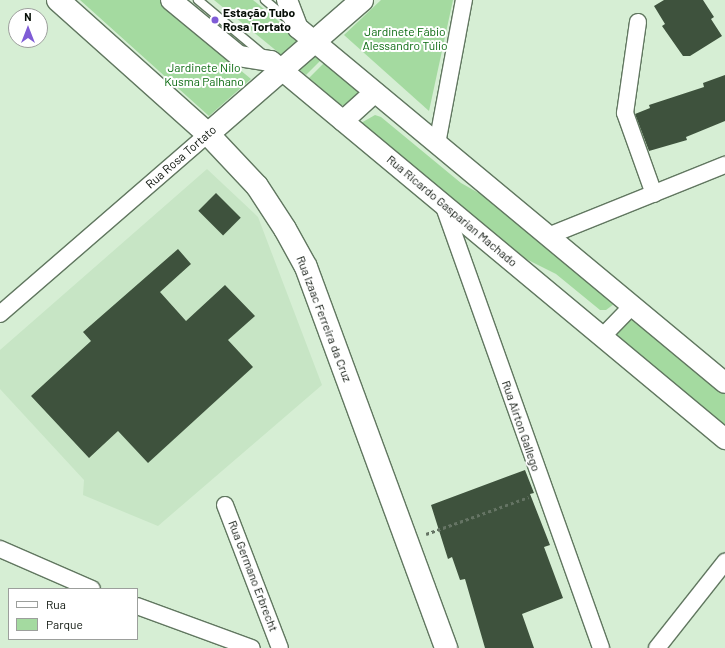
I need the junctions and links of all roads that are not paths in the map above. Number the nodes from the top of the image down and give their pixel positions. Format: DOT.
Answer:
graph roads {
  1 [pos="58,0"];
  2 [pos="171,0"];
  3 [pos="198,0"];
  4 [pos="266,0"];
  5 [pos="287,0"];
  6 [pos="362,0"];
  7 [pos="464,0"];
  8 [pos="638,22"];
  9 [pos="298,28"];
  10 [pos="314,42"];
  11 [pos="277,65"];
  12 [pos="375,92"];
  13 [pos="343,121"];
  14 [pos="208,134"];
  15 [pos="437,144"];
  16 [pos="725,165"];
  17 [pos="654,194"];
  18 [pos="443,204"];
  19 [pos="548,236"];
  20 [pos="632,306"];
  21 [pos="0,314"];
  22 [pos="602,337"];
  23 [pos="725,383"];
  24 [pos="725,440"];
  25 [pos="225,505"];
  26 [pos="0,549"];
  27 [pos="725,562"];
  28 [pos="90,588"];
  29 [pos="138,606"];
  30 [pos="252,648"];
  31 [pos="280,648"];
  32 [pos="446,648"];
  33 [pos="601,648"];
  34 [pos="657,648"];
  1 -- 14 [label="main road, Rua Izaac Ferreira da Cruz"];
  2 -- 11 [label="street"];
  3 -- 11 [label="lane"];
  4 -- 9 [label="lane"];
  5 -- 9 [label="street"];
  6 -- 10 [label="main road, Rua Rosa Tortato"];
  7 -- 15 [label="street"];
  8 -- 17 [label="street"];
  9 -- 10 [label="street"];
  10 -- 11 [label="main road, Rua Rosa Tortato"];
  10 -- 12 [label="street"];
  11 -- 13 [label="street, Rua Ricardo Gasparian Machado"];
  11 -- 14 [label="main road, Rua Rosa Tortato"];
  12 -- 13 [label="street"];
  12 -- 15 [label="street"];
  13 -- 18 [label="street, Rua Ricardo Gasparian Machado"];
  14 -- 21 [label="street, Rua Rosa Tortato"];
  14 -- 32 [label="main road, Rua Izaac Ferreira da Cruz"];
  15 -- 19 [label="street"];
  16 -- 17 [label="street"];
  17 -- 19 [label="street"];
  18 -- 22 [label="street, Rua Ricardo Gasparian Machado"];
  18 -- 33 [label="street, Rua Airton Gallego"];
  19 -- 20 [label="street"];
  20 -- 22 [label="street"];
  20 -- 23 [label="street"];
  22 -- 24 [label="street, Rua Ricardo Gasparian Machado"];
  25 -- 31 [label="street, Rua Germano Erbrecht"];
  26 -- 28 [label="street"];
  27 -- 34 [label="street"];
  29 -- 30 [label="street"];
}
